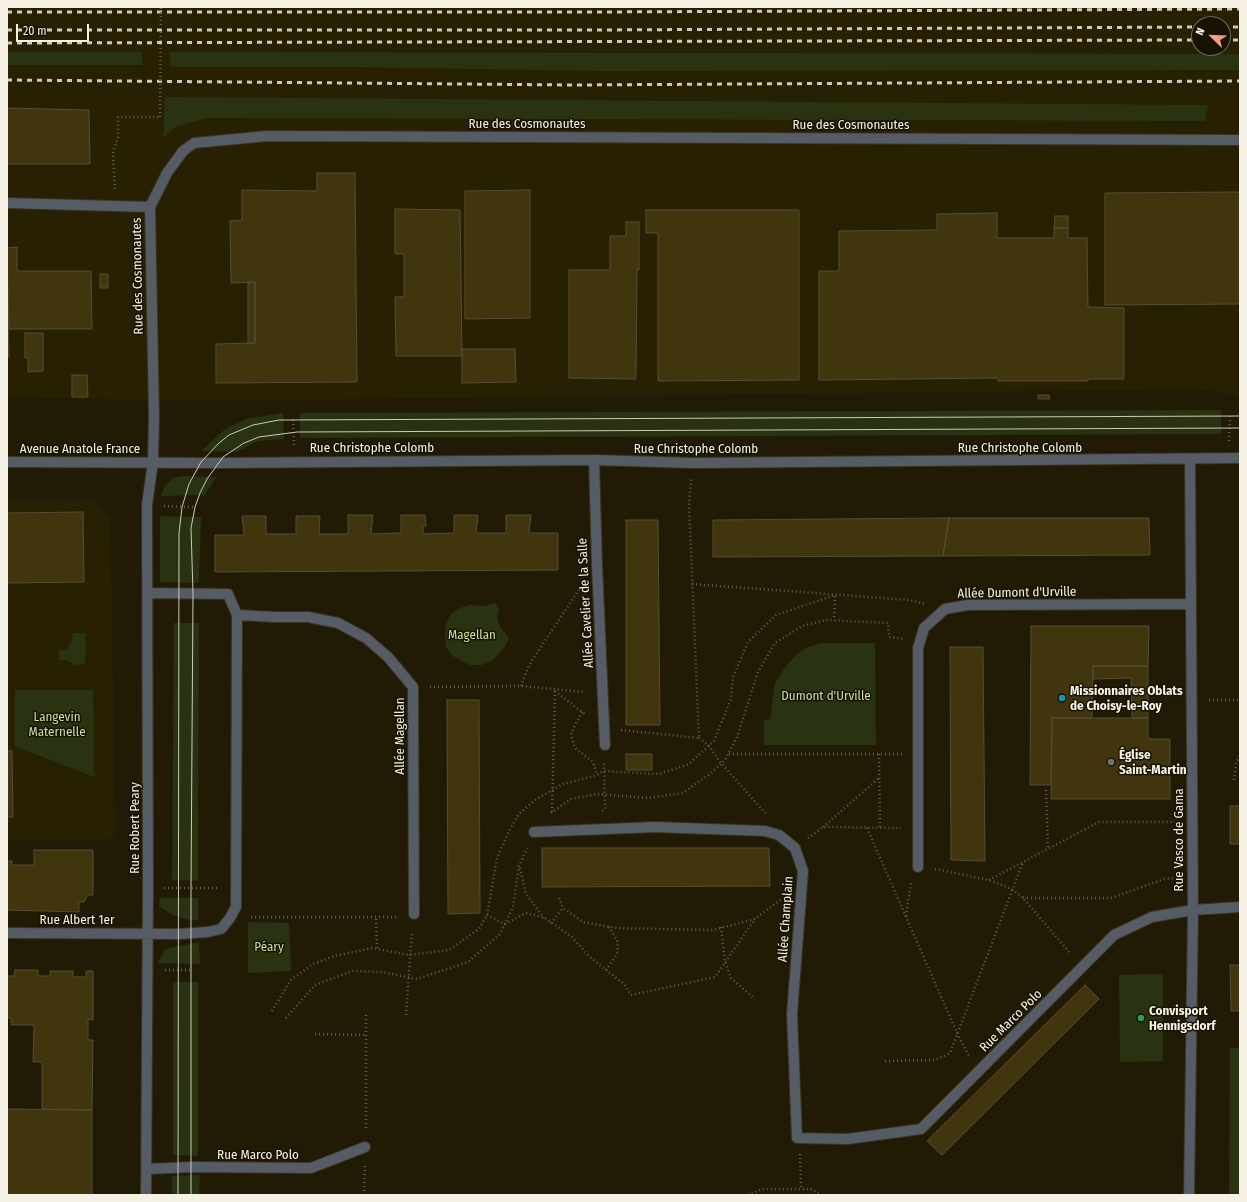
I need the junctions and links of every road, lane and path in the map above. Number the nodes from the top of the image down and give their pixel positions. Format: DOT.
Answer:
graph roads {
  1 [pos="161,7"];
  2 [pos="1240,140"];
  3 [pos="7,203"];
  4 [pos="116,205"];
  5 [pos="150,207"];
  6 [pos="1230,416"];
  7 [pos="293,420"];
  8 [pos="1230,445"];
  9 [pos="1240,458"];
  10 [pos="594,460"];
  11 [pos="1190,460"];
  12 [pos="7,462"];
  13 [pos="153,462"];
  14 [pos="294,462"];
  15 [pos="693,463"];
  16 [pos="159,505"];
  17 [pos="195,507"];
  18 [pos="597,565"];
  19 [pos="692,584"];
  20 [pos="148,593"];
  21 [pos="835,596"];
  22 [pos="1190,604"];
  23 [pos="944,609"];
  24 [pos="237,615"];
  25 [pos="834,620"];
  26 [pos="521,686"];
  27 [pos="413,687"];
  28 [pos="555,691"];
  29 [pos="604,693"];
  30 [pos="1190,700"];
  31 [pos="1240,700"];
  32 [pos="582,712"];
  33 [pos="606,728"];
  34 [pos="699,738"];
  35 [pos="605,745"];
  36 [pos="728,754"];
  37 [pos="879,754"];
  38 [pos="918,754"];
  39 [pos="1240,756"];
  40 [pos="603,771"];
  41 [pos="597,775"];
  42 [pos="880,778"];
  43 [pos="1234,780"];
  44 [pos="1046,790"];
  45 [pos="552,812"];
  46 [pos="1191,822"];
  47 [pos="823,827"];
  48 [pos="867,828"];
  49 [pos="880,828"];
  50 [pos="918,828"];
  51 [pos="581,830"];
  52 [pos="534,832"];
  53 [pos="779,835"];
  54 [pos="795,848"];
  55 [pos="1048,849"];
  56 [pos="1023,862"];
  57 [pos="519,866"];
  58 [pos="918,867"];
  59 [pos="1192,877"];
  60 [pos="989,880"];
  61 [pos="801,885"];
  62 [pos="148,888"];
  63 [pos="237,888"];
  64 [pos="1012,889"];
  65 [pos="559,898"];
  66 [pos="1023,898"];
  67 [pos="563,908"];
  68 [pos="1240,908"];
  69 [pos="1193,910"];
  70 [pos="414,914"];
  71 [pos="487,915"];
  72 [pos="905,917"];
  73 [pos="230,918"];
  74 [pos="376,918"];
  75 [pos="394,918"];
  76 [pos="545,918"];
  77 [pos="755,919"];
  78 [pos="551,923"];
  79 [pos="608,926"];
  80 [pos="722,928"];
  81 [pos="7,933"];
  82 [pos="148,934"];
  83 [pos="377,949"];
  84 [pos="725,962"];
  85 [pos="1082,967"];
  86 [pos="147,970"];
  87 [pos="191,970"];
  88 [pos="606,970"];
  89 [pos="755,999"];
  90 [pos="366,1015"];
  91 [pos="406,1015"];
  92 [pos="315,1034"];
  93 [pos="957,1034"];
  94 [pos="367,1035"];
  95 [pos="885,1061"];
  96 [pos="977,1072"];
  97 [pos="797,1138"];
  98 [pos="366,1147"];
  99 [pos="800,1149"];
  100 [pos="147,1169"];
  101 [pos="801,1190"];
  102 [pos="146,1195"];
  103 [pos="364,1195"];
  104 [pos="748,1195"];
  105 [pos="821,1195"];
  106 [pos="1189,1195"];
  1 -- 4 [label="path, bridge"];
  2 -- 5 [label="street, Rue des Cosmonautes"];
  3 -- 4 [label="street"];
  4 -- 5 [label="street"];
  5 -- 13 [label="street, Rue des Cosmonautes"];
  6 -- 8 [label="path"];
  7 -- 14 [label="path"];
  9 -- 11 [label="street, Rue Christophe Colomb"];
  10 -- 14 [label="street, Rue Christophe Colomb"];
  10 -- 15 [label="street, Rue Christophe Colomb"];
  10 -- 18 [label="street, Allée Cavelier de la Salle"];
  11 -- 15 [label="street, Rue Christophe Colomb"];
  11 -- 22 [label="street, Rue Vasco de Gama"];
  12 -- 13 [label="street, Avenue Anatole France"];
  13 -- 14 [label="street, Rue Christophe Colomb"];
  13 -- 20 [label="street, Rue Robert Peary"];
  15 -- 19 [label="path"];
  16 -- 17 [label="path"];
  18 -- 26 [label="path"];
  18 -- 29 [label="street, Allée Cavelier de la Salle"];
  19 -- 21 [label="path"];
  19 -- 34 [label="path"];
  20 -- 24 [label="street"];
  20 -- 62 [label="street, Rue Robert Peary"];
  21 -- 23 [label="path"];
  21 -- 25 [label="path"];
  22 -- 23 [label="street, Allée Dumont d'Urville"];
  22 -- 30 [label="street, Rue Vasco de Gama"];
  23 -- 38 [label="street, Allée Dumont d'Urville"];
  24 -- 27 [label="street, Allée Magellan"];
  24 -- 63 [label="street"];
  26 -- 27 [label="path"];
  26 -- 28 [label="path"];
  27 -- 70 [label="street, Allée Magellan"];
  28 -- 29 [label="path"];
  28 -- 32 [label="path"];
  28 -- 45 [label="path"];
  29 -- 33 [label="street, Allée Cavelier de la Salle"];
  30 -- 31 [label="path"];
  30 -- 46 [label="street, Rue Vasco de Gama"];
  32 -- 33 [label="path"];
  32 -- 41 [label="path"];
  33 -- 34 [label="path"];
  33 -- 35 [label="street, Allée Cavelier de la Salle"];
  34 -- 53 [label="path"];
  36 -- 37 [label="path"];
  37 -- 38 [label="path"];
  37 -- 42 [label="path"];
  38 -- 50 [label="street, Allée Dumont d'Urville"];
  39 -- 43 [label="path"];
  40 -- 51 [label="path"];
  42 -- 47 [label="path"];
  42 -- 49 [label="path"];
  44 -- 55 [label="path"];
  46 -- 55 [label="path"];
  46 -- 59 [label="street, Rue Vasco de Gama"];
  47 -- 48 [label="path"];
  47 -- 54 [label="path"];
  48 -- 49 [label="path"];
  48 -- 72 [label="path"];
  49 -- 50 [label="path"];
  50 -- 58 [label="street, Allée Dumont d'Urville"];
  51 -- 52 [label="street"];
  51 -- 53 [label="street"];
  53 -- 54 [label="street"];
  54 -- 61 [label="street, Allée Champlain"];
  55 -- 56 [label="path"];
  56 -- 60 [label="path"];
  56 -- 64 [label="path"];
  57 -- 76 [label="path"];
  58 -- 60 [label="path"];
  58 -- 72 [label="path"];
  59 -- 66 [label="path"];
  59 -- 69 [label="street, Rue Vasco de Gama"];
  60 -- 64 [label="path"];
  61 -- 77 [label="path"];
  61 -- 97 [label="street, Allée Champlain"];
  62 -- 63 [label="path"];
  62 -- 82 [label="street, Rue Robert Peary"];
  63 -- 73 [label="street"];
  64 -- 66 [label="path"];
  64 -- 93 [label="path"];
  65 -- 67 [label="path"];
  66 -- 85 [label="path"];
  67 -- 78 [label="path"];
  67 -- 79 [label="path"];
  68 -- 69 [label="street, Rue Marco Polo"];
  69 -- 85 [label="street, Rue Marco Polo"];
  69 -- 106 [label="street, Rue Vasco de Gama"];
  70 -- 91 [label="path"];
  71 -- 76 [label="path"];
  72 -- 93 [label="path"];
  73 -- 74 [label="path"];
  73 -- 82 [label="street"];
  74 -- 75 [label="path"];
  74 -- 83 [label="path"];
  76 -- 78 [label="path"];
  77 -- 80 [label="path"];
  77 -- 84 [label="path"];
  78 -- 88 [label="path"];
  79 -- 80 [label="path"];
  79 -- 88 [label="path"];
  80 -- 84 [label="path"];
  81 -- 82 [label="street, Rue Albert 1er"];
  82 -- 86 [label="street, Rue Robert Peary"];
  84 -- 88 [label="path"];
  84 -- 89 [label="path"];
  85 -- 96 [label="street, Rue Marco Polo"];
  86 -- 87 [label="path"];
  86 -- 100 [label="street, Rue Robert Peary"];
  90 -- 94 [label="path"];
  92 -- 94 [label="path"];
  93 -- 95 [label="path"];
  93 -- 96 [label="path"];
  94 -- 98 [label="path"];
  96 -- 97 [label="street, Rue Marco Polo"];
  98 -- 100 [label="street, Rue Marco Polo"];
  98 -- 103 [label="path"];
  99 -- 101 [label="path"];
  100 -- 102 [label="street, Rue Robert Peary"];
  101 -- 104 [label="path"];
  101 -- 105 [label="path"];
}
